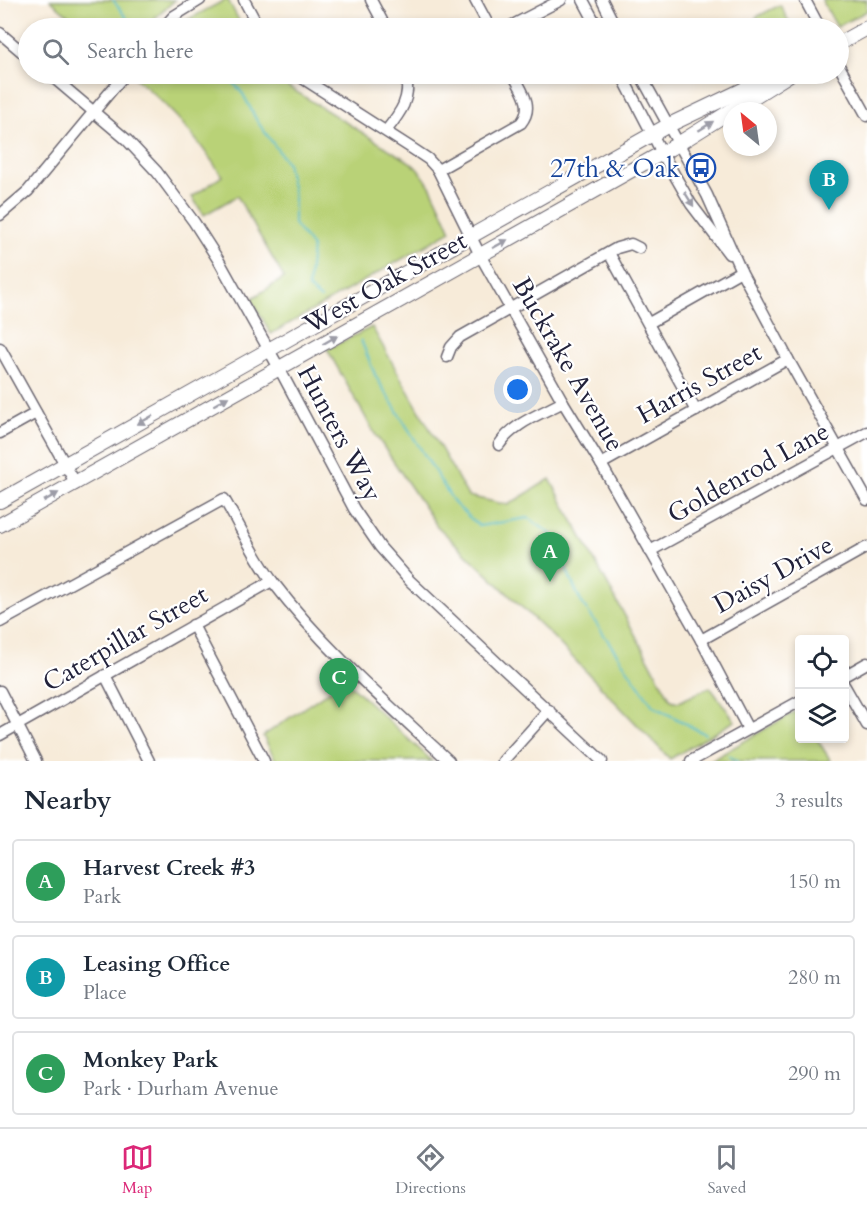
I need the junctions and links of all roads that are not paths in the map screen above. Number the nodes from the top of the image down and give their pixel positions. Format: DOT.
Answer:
graph roads {
  1 [pos="200,0"];
  2 [pos="244,0"];
  3 [pos="371,0"];
  4 [pos="474,0"];
  5 [pos="561,0"];
  6 [pos="583,0"];
  7 [pos="602,0"];
  8 [pos="805,0"];
  9 [pos="172,18"];
  10 [pos="254,18"];
  11 [pos="381,18"];
  12 [pos="484,18"];
  13 [pos="526,18"];
  14 [pos="593,18"];
  15 [pos="611,18"];
  16 [pos="815,18"];
  17 [pos="867,28"];
  18 [pos="0,33"];
  19 [pos="849,38"];
  20 [pos="18,48"];
  21 [pos="849,83"];
  22 [pos="61,84"];
  23 [pos="117,84"];
  24 [pos="312,84"];
  25 [pos="406,84"];
  26 [pos="518,84"];
  27 [pos="626,84"];
  28 [pos="645,84"];
  29 [pos="755,84"];
  30 [pos="774,84"];
  31 [pos="94,111"];
  32 [pos="866,112"];
  33 [pos="667,126"];
  34 [pos="386,131"];
  35 [pos="652,135"];
  36 [pos="678,144"];
  37 [pos="662,153"];
  38 [pos="438,170"];
  39 [pos="0,215"];
  40 [pos="471,236"];
  41 [pos="639,248"];
  42 [pos="609,253"];
  43 [pos="480,255"];
  44 [pos="741,271"];
  45 [pos="512,310"];
  46 [pos="649,323"];
  47 [pos="0,348"];
  48 [pos="269,350"];
  49 [pos="447,357"];
  50 [pos="788,359"];
  51 [pos="279,368"];
  52 [pos="563,402"];
  53 [pos="696,411"];
  54 [pos="36,413"];
  55 [pos="867,432"];
  56 [pos="0,434"];
  57 [pos="499,445"];
  58 [pos="839,448"];
  59 [pos="601,464"];
  60 [pos="65,465"];
  61 [pos="76,484"];
  62 [pos="867,500"];
  63 [pos="0,501"];
  64 [pos="0,525"];
  65 [pos="867,547"];
  66 [pos="650,551"];
  67 [pos="272,581"];
  68 [pos="0,622"];
  69 [pos="194,625"];
  70 [pos="701,640"];
  71 [pos="867,663"];
  72 [pos="849,673"];
  73 [pos="105,675"];
  74 [pos="846,689"];
  75 [pos="0,691"];
  76 [pos="795,704"];
  77 [pos="549,711"];
  78 [pos="17,725"];
  79 [pos="867,725"];
  80 [pos="748,729"];
  81 [pos="0,735"];
  82 [pos="36,761"];
  83 [pos="149,761"];
  84 [pos="264,761"];
  85 [pos="449,761"];
  86 [pos="503,761"];
  87 [pos="602,761"];
  88 [pos="691,761"];
  1 -- 9 [label="street"];
  2 -- 10 [label="street"];
  3 -- 11 [label="street"];
  4 -- 12 [label="street"];
  5 -- 13 [label="street"];
  6 -- 14 [label="street"];
  7 -- 15 [label="street"];
  8 -- 16 [label="street"];
  17 -- 19 [label="main road"];
  18 -- 20 [label="street"];
  21 -- 32 [label="street"];
  22 -- 31 [label="street, Hunters Way"];
  23 -- 31 [label="street"];
  24 -- 34 [label="street, Buckrake Avenue"];
  25 -- 34 [label="street"];
  26 -- 38 [label="street"];
  27 -- 35 [label="street"];
  28 -- 33 [label="street"];
  29 -- 33 [label="main road, West Oak Street"];
  36 -- 30 [label="main road, West Oak Street, one-way"];
  31 -- 39 [label="street"];
  31 -- 48 [label="street, Hunters Way"];
  33 -- 35 [label="main road, West Oak Street"];
  33 -- 36 [label="street"];
  34 -- 38 [label="street, Buckrake Avenue"];
  35 -- 37 [label="street"];
  35 -- 40 [label="main road, West Oak Street"];
  36 -- 37 [label="main road, West Oak Street"];
  36 -- 44 [label="street"];
  43 -- 37 [label="main road, West Oak Street, one-way"];
  37 -- 44 [label="street, one-way"];
  38 -- 40 [label="street, Buckrake Avenue"];
  40 -- 43 [label="street, Buckrake Avenue"];
  40 -- 48 [label="main road, West Oak Street"];
  41 -- 42 [label="street"];
  42 -- 45 [label="street"];
  42 -- 46 [label="street"];
  43 -- 45 [label="street, Buckrake Avenue"];
  51 -- 43 [label="main road, West Oak Street, one-way"];
  44 -- 46 [label="street"];
  44 -- 50 [label="street"];
  45 -- 49 [label="street"];
  45 -- 52 [label="street, Buckrake Avenue"];
  46 -- 53 [label="street"];
  47 -- 54 [label="street"];
  48 -- 51 [label="street, Hunters Way"];
  48 -- 60 [label="main road, West Oak Street, one-way"];
  50 -- 53 [label="street, Harris Street"];
  50 -- 58 [label="street"];
  61 -- 51 [label="main road, West Oak Street, one-way"];
  51 -- 77 [label="street, Hunters Way"];
  52 -- 57 [label="street"];
  52 -- 59 [label="street, Buckrake Avenue"];
  53 -- 59 [label="street, Harris Street"];
  54 -- 56 [label="street"];
  54 -- 60 [label="street"];
  55 -- 58 [label="street, Goldenrod Lane"];
  58 -- 62 [label="street"];
  58 -- 66 [label="street, Goldenrod Lane"];
  59 -- 66 [label="street, Buckrake Avenue"];
  60 -- 61 [label="street"];
  60 -- 63 [label="main road, West Oak Street"];
  64 -- 61 [label="main road, West Oak Street, one-way"];
  65 -- 70 [label="street, Daisy Drive"];
  66 -- 70 [label="street, Buckrake Avenue"];
  67 -- 68 [label="street"];
  67 -- 69 [label="street, Caterpillar Street"];
  67 -- 85 [label="street"];
  69 -- 73 [label="street, Caterpillar Street"];
  69 -- 84 [label="street"];
  70 -- 80 [label="street, Buckrake Avenue"];
  71 -- 72 [label="street"];
  73 -- 78 [label="street, Caterpillar Street"];
  73 -- 83 [label="street"];
  74 -- 79 [label="street"];
  75 -- 78 [label="street"];
  76 -- 80 [label="street"];
  77 -- 86 [label="street"];
  77 -- 87 [label="street, Hunters Way"];
  78 -- 81 [label="street, Caterpillar Street"];
  78 -- 82 [label="street"];
  80 -- 88 [label="street"];
}
